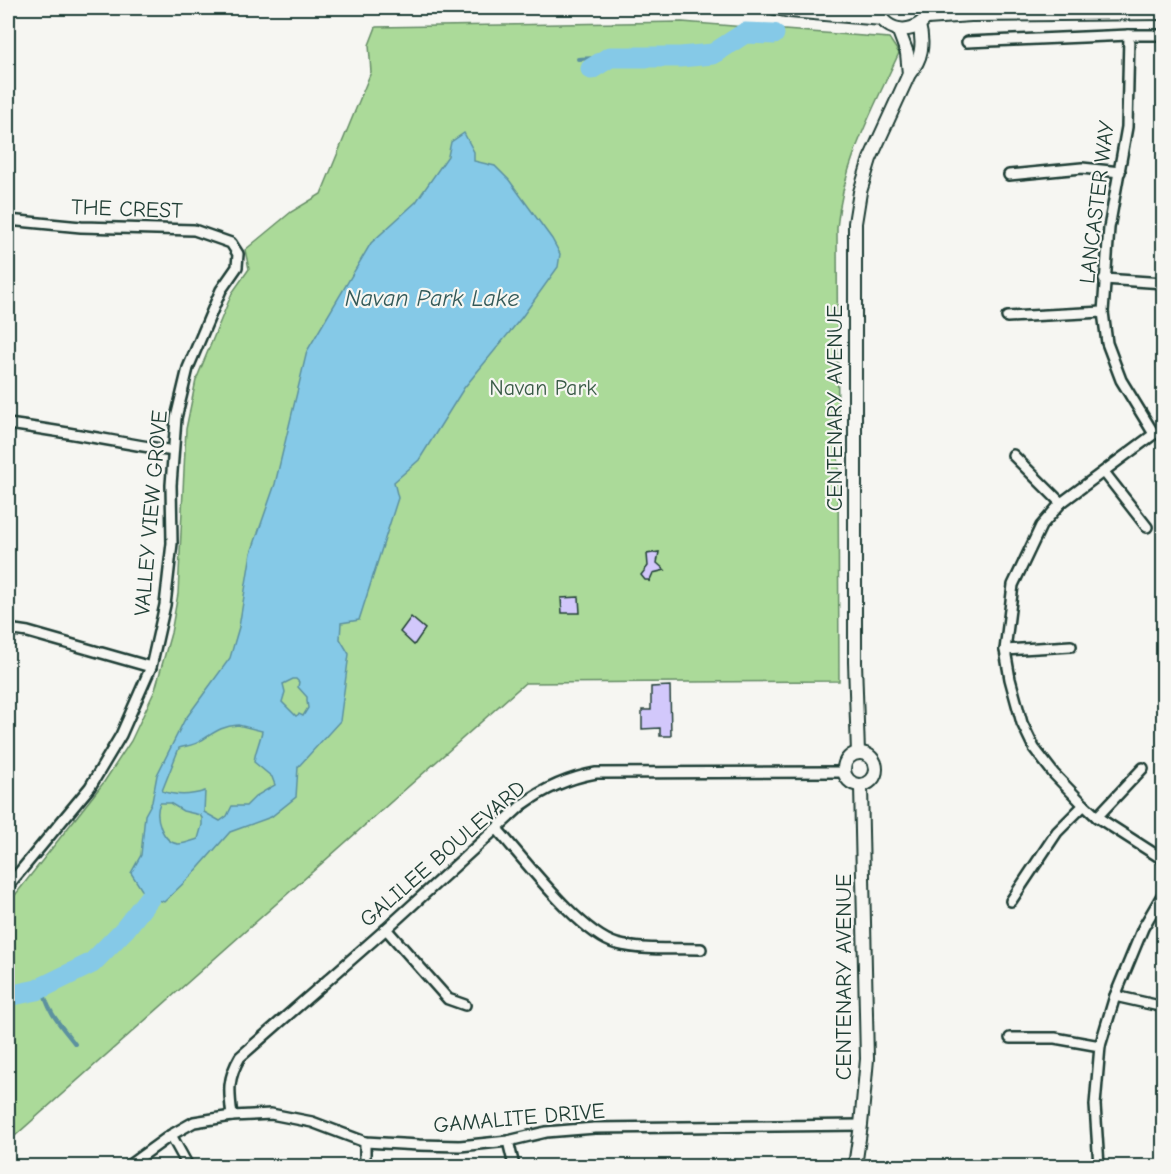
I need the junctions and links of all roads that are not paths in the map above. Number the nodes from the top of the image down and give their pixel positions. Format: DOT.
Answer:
graph roads {
  1 [pos="775,8"];
  2 [pos="1126,10"];
  3 [pos="880,13"];
  4 [pos="1164,13"];
  5 [pos="925,17"];
  6 [pos="898,29"];
  7 [pos="1129,35"];
  8 [pos="1164,35"];
  9 [pos="967,42"];
  10 [pos="909,74"];
  11 [pos="1120,172"];
  12 [pos="1009,175"];
  13 [pos="8,220"];
  14 [pos="238,254"];
  15 [pos="1104,279"];
  16 [pos="1164,283"];
  17 [pos="1103,312"];
  18 [pos="1007,317"];
  19 [pos="8,424"];
  20 [pos="1159,432"];
  21 [pos="173,451"];
  22 [pos="1013,455"];
  23 [pos="1104,472"];
  24 [pos="1061,502"];
  25 [pos="1147,527"];
  26 [pos="8,629"];
  27 [pos="1071,646"];
  28 [pos="1005,650"];
  29 [pos="151,667"];
  30 [pos="858,753"];
  31 [pos="1143,768"];
  32 [pos="844,771"];
  33 [pos="861,786"];
  34 [pos="1084,805"];
  35 [pos="1097,817"];
  36 [pos="497,829"];
  37 [pos="1164,860"];
  38 [pos="8,886"];
  39 [pos="1164,892"];
  40 [pos="1011,901"];
  41 [pos="386,929"];
  42 [pos="701,949"];
  43 [pos="1115,996"];
  44 [pos="465,1005"];
  45 [pos="1164,1007"];
  46 [pos="1010,1038"];
  47 [pos="1100,1046"];
  48 [pos="231,1116"];
  49 [pos="861,1125"];
  50 [pos="171,1135"];
  51 [pos="508,1141"];
  52 [pos="364,1142"];
  53 [pos="1099,1165"];
  54 [pos="128,1167"];
  55 [pos="188,1167"];
  56 [pos="365,1167"];
  57 [pos="514,1167"];
  58 [pos="855,1167"];
  59 [pos="1066,1167"];
  1 -- 3 [label="street"];
  2 -- 4 [label="street"];
  2 -- 5 [label="street"];
  3 -- 6 [label="street"];
  5 -- 6 [label="street"];
  5 -- 10 [label="street, CENTENARY AVENUE"];
  6 -- 10 [label="street"];
  7 -- 8 [label="street"];
  7 -- 9 [label="street"];
  7 -- 11 [label="street, LANCASTER WAY"];
  10 -- 30 [label="street, CENTENARY AVENUE"];
  11 -- 12 [label="street"];
  11 -- 15 [label="street, LANCASTER WAY"];
  13 -- 14 [label="street, THE CREST"];
  14 -- 21 [label="street, VALLEY VIEW GROVE"];
  15 -- 16 [label="street"];
  15 -- 17 [label="street, LANCASTER WAY"];
  17 -- 18 [label="street"];
  17 -- 20 [label="street, LANCASTER WAY"];
  19 -- 21 [label="street"];
  20 -- 23 [label="street"];
  21 -- 29 [label="street, VALLEY VIEW GROVE"];
  22 -- 24 [label="street"];
  23 -- 24 [label="street"];
  23 -- 25 [label="street"];
  24 -- 28 [label="street"];
  26 -- 29 [label="street"];
  27 -- 28 [label="street"];
  28 -- 34 [label="street"];
  29 -- 38 [label="street, VALLEY VIEW GROVE"];
  30 -- 32 [label="street"];
  30 -- 33 [label="street"];
  31 -- 35 [label="street"];
  32 -- 33 [label="street"];
  32 -- 36 [label="street, GALILEE BOULEVARD"];
  33 -- 49 [label="street, CENTENARY AVENUE"];
  34 -- 35 [label="street"];
  34 -- 40 [label="street"];
  35 -- 37 [label="street"];
  36 -- 41 [label="street, GALILEE BOULEVARD"];
  36 -- 42 [label="street"];
  39 -- 43 [label="street"];
  41 -- 44 [label="street"];
  41 -- 48 [label="street, GALILEE BOULEVARD"];
  43 -- 45 [label="street"];
  43 -- 47 [label="street"];
  46 -- 47 [label="street"];
  47 -- 53 [label="street"];
  48 -- 50 [label="street, GAMALITE DRIVE"];
  48 -- 52 [label="street, GAMALITE DRIVE"];
  49 -- 51 [label="street, GAMALITE DRIVE"];
  49 -- 58 [label="street, CENTENARY AVENUE"];
  50 -- 54 [label="street, GAMALITE DRIVE"];
  50 -- 55 [label="street"];
  51 -- 52 [label="street, GAMALITE DRIVE"];
  51 -- 57 [label="street"];
  52 -- 56 [label="street"];
  53 -- 59 [label="street"];
}
